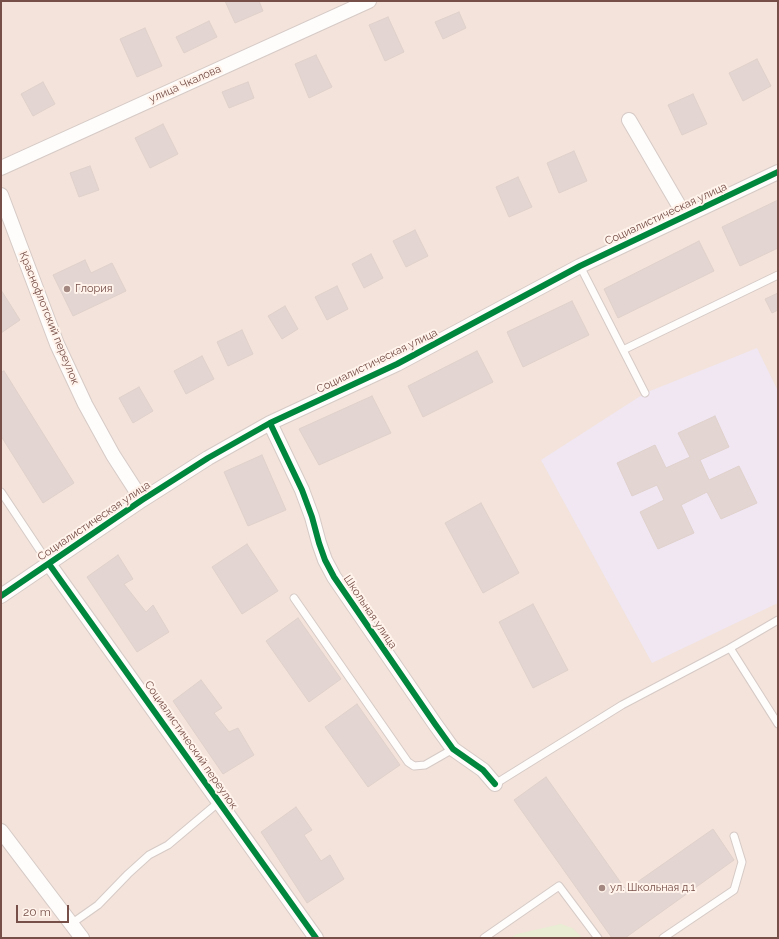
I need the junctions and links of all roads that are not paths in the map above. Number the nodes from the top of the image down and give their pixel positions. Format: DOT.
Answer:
graph roads {
  1 [pos="370,1"];
  2 [pos="630,120"];
  3 [pos="1,168"];
  4 [pos="778,172"];
  5 [pos="1,195"];
  6 [pos="685,216"];
  7 [pos="580,266"];
  8 [pos="778,275"];
  9 [pos="623,350"];
  10 [pos="646,393"];
  11 [pos="270,424"];
  12 [pos="1,492"];
  13 [pos="142,500"];
  14 [pos="49,564"];
  15 [pos="1,596"];
  16 [pos="294,598"];
  17 [pos="778,620"];
  18 [pos="730,648"];
  19 [pos="778,724"];
  20 [pos="453,749"];
  21 [pos="495,784"];
  22 [pos="219,802"];
  23 [pos="1,831"];
  24 [pos="734,836"];
  25 [pos="71,924"];
  26 [pos="82,938"];
  27 [pos="316,938"];
  28 [pos="484,938"];
  29 [pos="598,938"];
  30 [pos="663,938"];
  1 -- 3 [label="street, улица Чкалова"];
  2 -- 6 [label="street"];
  4 -- 6 [label="street, Социалистическая улица"];
  5 -- 13 [label="street, Краснофлотский переулок"];
  6 -- 7 [label="street, Социалистическая улица"];
  7 -- 9 [label="lane"];
  7 -- 11 [label="street, Социалистическая улица"];
  8 -- 9 [label="lane"];
  9 -- 10 [label="lane"];
  11 -- 13 [label="street, Социалистическая улица"];
  11 -- 20 [label="street, Школьная улица"];
  12 -- 14 [label="lane"];
  13 -- 14 [label="street, Социалистическая улица"];
  14 -- 15 [label="street, Социалистическая улица"];
  14 -- 22 [label="street, Социалистический переулок"];
  16 -- 20 [label="lane"];
  17 -- 18 [label="lane"];
  18 -- 19 [label="lane"];
  18 -- 21 [label="lane"];
  20 -- 21 [label="street, Школьная улица"];
  22 -- 25 [label="lane"];
  22 -- 27 [label="street, Социалистический переулок"];
  23 -- 25 [label="street"];
  24 -- 30 [label="lane"];
  25 -- 26 [label="street"];
  28 -- 29 [label="lane"];
}
